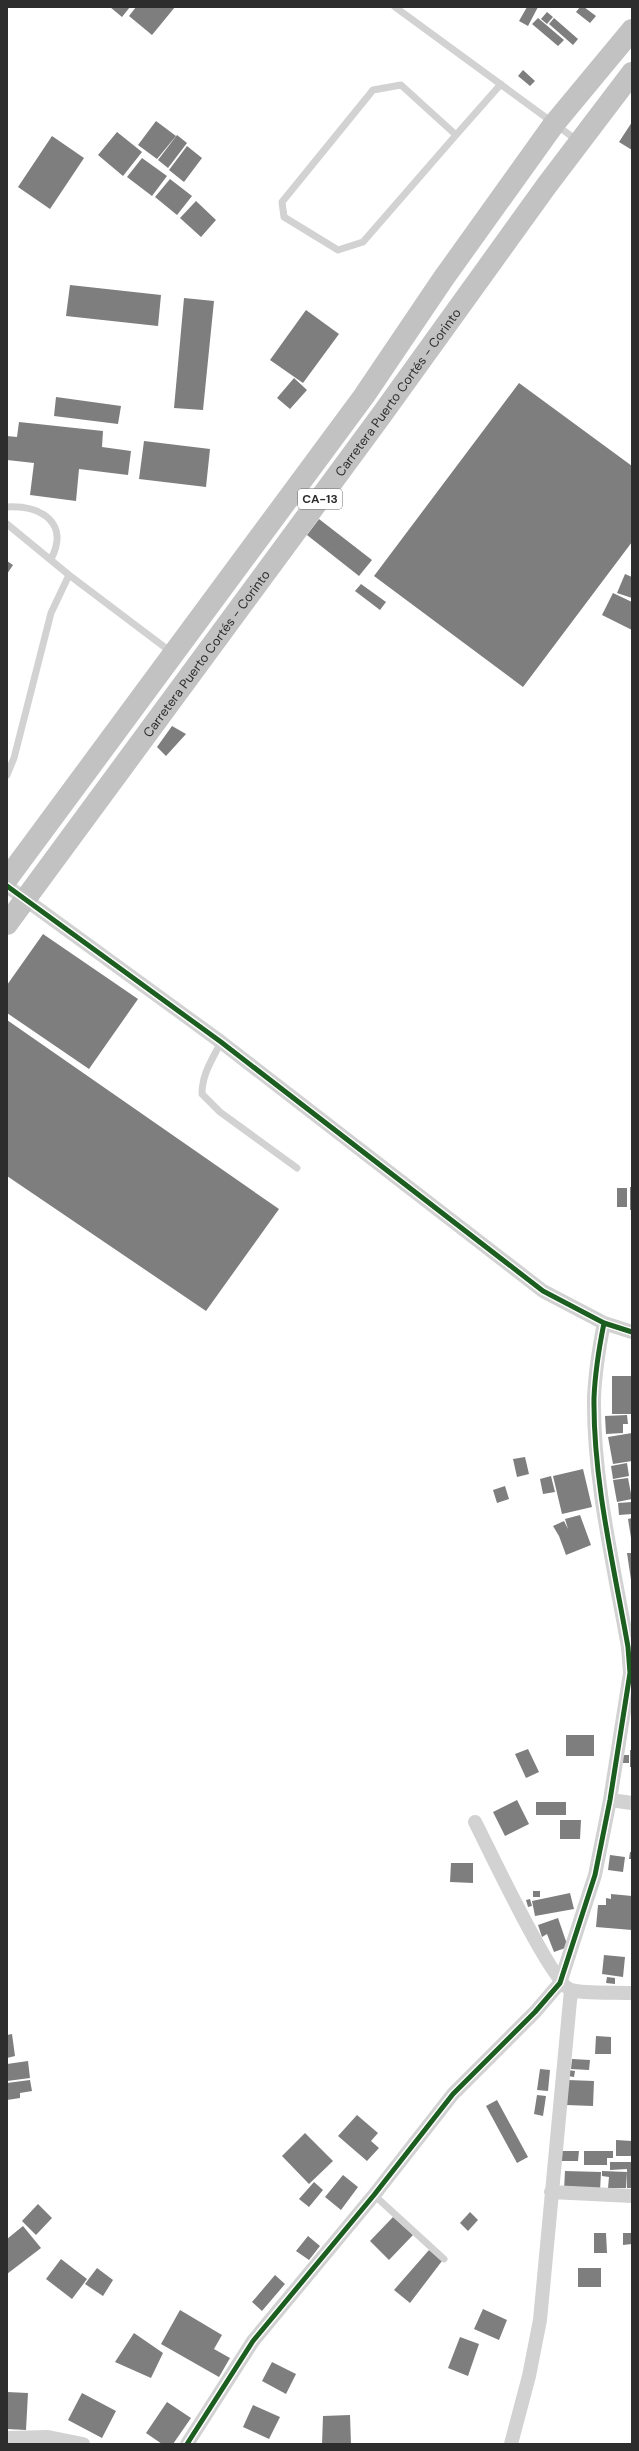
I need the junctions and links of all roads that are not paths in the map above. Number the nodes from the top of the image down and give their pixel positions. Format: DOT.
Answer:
graph roads {
  1 [pos="395,7"];
  2 [pos="632,30"];
  3 [pos="632,73"];
  4 [pos="500,84"];
  5 [pos="554,124"];
  6 [pos="456,135"];
  7 [pos="580,142"];
  8 [pos="313,466"];
  9 [pos="330,486"];
  10 [pos="7,507"];
  11 [pos="7,524"];
  12 [pos="51,560"];
  13 [pos="69,575"];
  14 [pos="173,653"];
  15 [pos="7,775"];
  16 [pos="7,879"];
  17 [pos="7,886"];
  18 [pos="24,900"];
  19 [pos="7,924"];
  20 [pos="221,1042"];
  21 [pos="297,1168"];
  22 [pos="604,1323"];
  23 [pos="632,1332"];
  24 [pos="610,1800"];
  25 [pos="632,1804"];
  26 [pos="475,1822"];
  27 [pos="566,1986"];
  28 [pos="632,1993"];
  29 [pos="551,2192"];
  30 [pos="374,2195"];
  31 [pos="632,2196"];
  32 [pos="444,2259"];
  33 [pos="7,2438"];
  34 [pos="83,2444"];
  35 [pos="187,2444"];
  36 [pos="511,2444"];
  1 -- 4 [label="lane"];
  2 -- 5 [label="highway, Carretera Puerto Cortés - Corinto / CA-13"];
  3 -- 7 [label="highway, Carretera Puerto Cortés - Corinto / CA-13"];
  4 -- 5 [label="lane"];
  4 -- 6 [label="lane"];
  5 -- 7 [label="lane"];
  5 -- 8 [label="highway, Carretera Puerto Cortés - Corinto / CA-13"];
  6 -- 6 [label="lane"];
  7 -- 9 [label="highway, Carretera Puerto Cortés - Corinto / CA-13"];
  8 -- 9 [label="highway"];
  8 -- 14 [label="highway, Carretera Puerto Cortés - Corinto / CA-13"];
  9 -- 18 [label="highway, Carretera Puerto Cortés - Corinto / CA-13"];
  10 -- 12 [label="lane"];
  11 -- 12 [label="lane"];
  12 -- 13 [label="lane"];
  13 -- 14 [label="lane"];
  13 -- 15 [label="lane"];
  14 -- 16 [label="highway, Carretera Puerto Cortés - Corinto / CA-13"];
  17 -- 18 [label="street"];
  18 -- 19 [label="highway, Carretera Puerto Cortés - Corinto / CA-13"];
  18 -- 20 [label="street"];
  20 -- 21 [label="lane"];
  20 -- 22 [label="street"];
  22 -- 23 [label="street"];
  22 -- 24 [label="street"];
  24 -- 25 [label="street"];
  24 -- 27 [label="street"];
  26 -- 27 [label="street"];
  27 -- 28 [label="street"];
  27 -- 29 [label="street"];
  27 -- 30 [label="street"];
  29 -- 31 [label="street"];
  29 -- 36 [label="street"];
  30 -- 32 [label="lane"];
  30 -- 35 [label="street"];
  33 -- 34 [label="street"];
}
